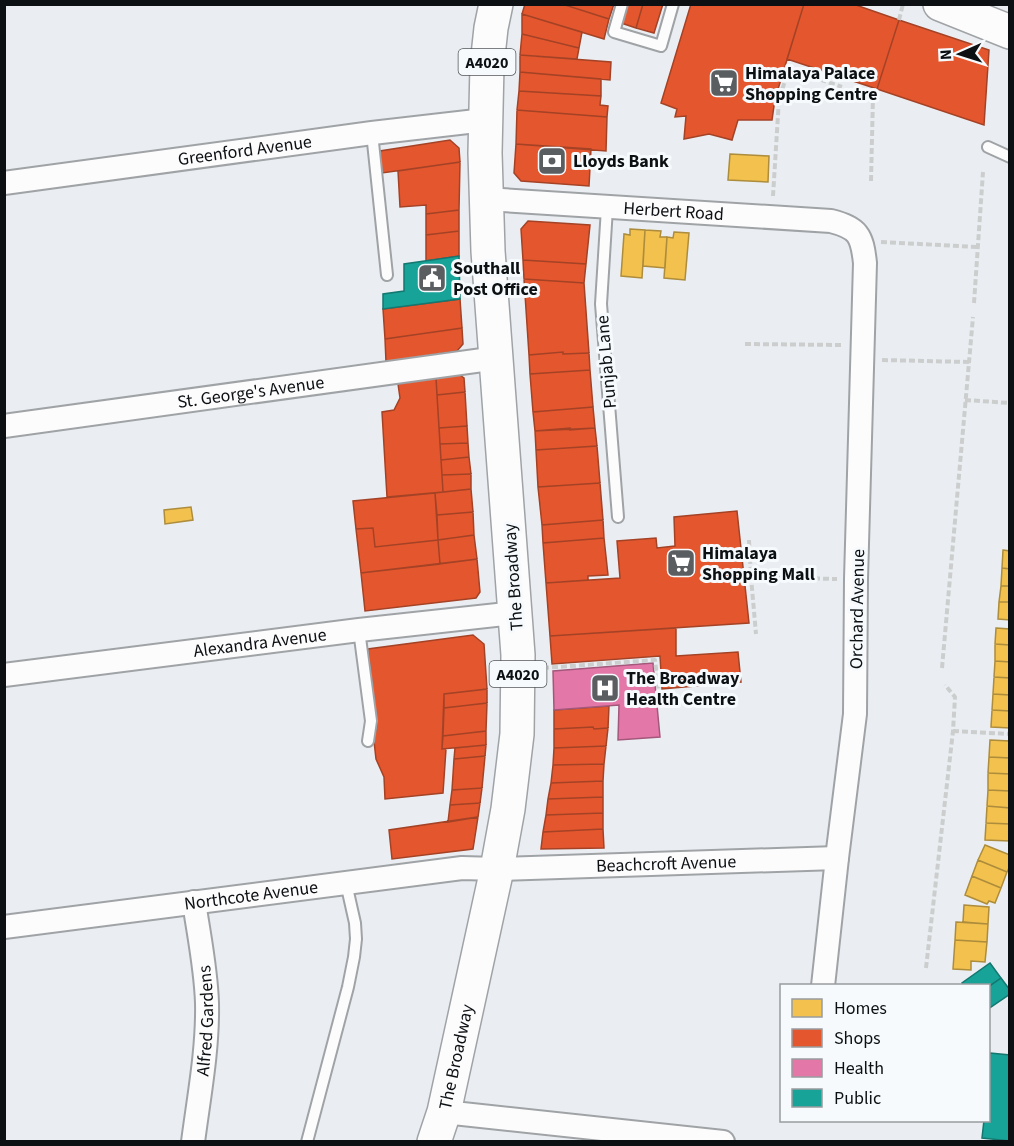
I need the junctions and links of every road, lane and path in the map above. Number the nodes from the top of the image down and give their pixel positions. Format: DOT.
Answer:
graph roads {
  1 [pos="496,4"];
  2 [pos="622,4"];
  3 [pos="673,4"];
  4 [pos="903,4"];
  5 [pos="940,4"];
  6 [pos="899,20"];
  7 [pos="1010,32"];
  8 [pos="842,87"];
  9 [pos="877,89"];
  10 [pos="469,122"];
  11 [pos="372,134"];
  12 [pos="988,147"];
  13 [pos="1010,157"];
  14 [pos="983,172"];
  15 [pos="871,181"];
  16 [pos="4,183"];
  17 [pos="486,199"];
  18 [pos="607,208"];
  19 [pos="772,218"];
  20 [pos="860,239"];
  21 [pos="978,247"];
  22 [pos="387,275"];
  23 [pos="974,303"];
  24 [pos="973,317"];
  25 [pos="745,344"];
  26 [pos="863,352"];
  27 [pos="496,358"];
  28 [pos="969,362"];
  29 [pos="966,400"];
  30 [pos="1010,403"];
  31 [pos="4,426"];
  32 [pos="618,517"];
  33 [pos="749,540"];
  34 [pos="751,577"];
  35 [pos="856,579"];
  36 [pos="515,612"];
  37 [pos="359,630"];
  38 [pos="756,634"];
  39 [pos="542,668"];
  40 [pos="942,668"];
  41 [pos="4,675"];
  42 [pos="945,685"];
  43 [pos="659,693"];
  44 [pos="952,731"];
  45 [pos="1010,734"];
  46 [pos="368,741"];
  47 [pos="837,858"];
  48 [pos="497,869"];
  49 [pos="346,883"];
  50 [pos="194,902"];
  51 [pos="4,927"];
  52 [pos="926,968"];
  53 [pos="823,984"];
  54 [pos="439,1127"];
  55 [pos="193,1142"];
  56 [pos="307,1142"];
  57 [pos="723,1142"];
  1 -- 10 [label="main road, The Broadway / A4020"];
  2 -- 3 [label="lane"];
  4 -- 6 [label="path"];
  5 -- 7 [label="main road"];
  8 -- 19 [label="path"];
  9 -- 15 [label="path"];
  10 -- 11 [label="street, Greenford Avenue"];
  10 -- 17 [label="main road, The Broadway / A4020"];
  11 -- 16 [label="street, Greenford Avenue"];
  11 -- 22 [label="lane"];
  12 -- 13 [label="lane"];
  14 -- 21 [label="path"];
  17 -- 18 [label="street, Herbert Road"];
  17 -- 27 [label="main road, The Broadway / A4020"];
  18 -- 19 [label="street, Herbert Road"];
  18 -- 32 [label="lane, Punjab Lane"];
  19 -- 20 [label="street, Herbert Road"];
  20 -- 21 [label="path"];
  20 -- 26 [label="street, Orchard Avenue"];
  21 -- 23 [label="path"];
  24 -- 28 [label="path"];
  25 -- 26 [label="path"];
  26 -- 28 [label="path"];
  26 -- 35 [label="street, Orchard Avenue"];
  27 -- 31 [label="street, St. George's Avenue"];
  27 -- 36 [label="main road, The Broadway / A4020"];
  28 -- 29 [label="path"];
  29 -- 30 [label="path"];
  29 -- 40 [label="path"];
  33 -- 34 [label="path"];
  34 -- 35 [label="path"];
  34 -- 38 [label="path"];
  35 -- 47 [label="street, Orchard Avenue"];
  36 -- 37 [label="street, Alexandra Avenue"];
  36 -- 48 [label="main road, The Broadway / A4020"];
  37 -- 41 [label="street, Alexandra Avenue"];
  37 -- 46 [label="lane"];
  39 -- 43 [label="path"];
  42 -- 44 [label="path"];
  44 -- 45 [label="path"];
  44 -- 52 [label="path"];
  47 -- 48 [label="street, Beachcroft Avenue"];
  47 -- 53 [label="street, Orchard Avenue"];
  48 -- 49 [label="street, Northcote Avenue"];
  48 -- 54 [label="main road, The Broadway / A4020"];
  49 -- 50 [label="street, Northcote Avenue"];
  49 -- 56 [label="lane"];
  50 -- 51 [label="street, Northcote Avenue"];
  50 -- 55 [label="street, Alfred Gardens"];
  54 -- 57 [label="street"];
}
